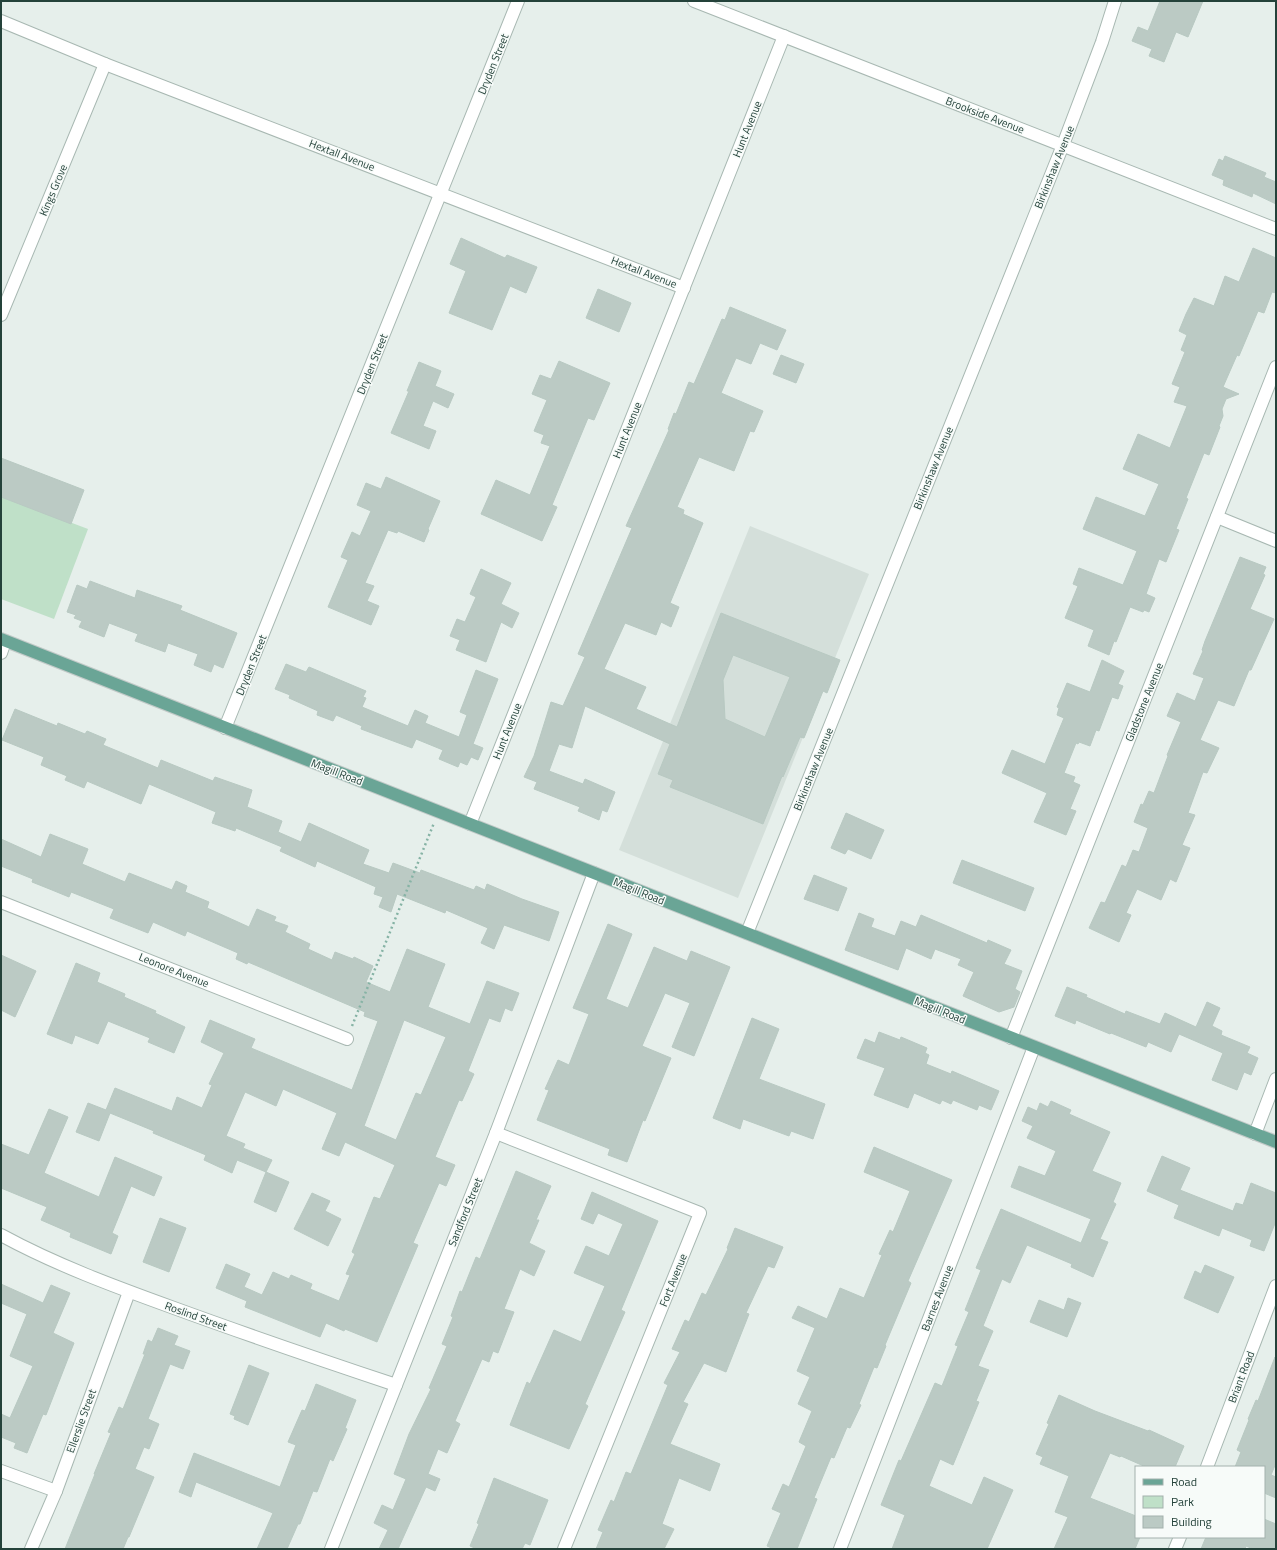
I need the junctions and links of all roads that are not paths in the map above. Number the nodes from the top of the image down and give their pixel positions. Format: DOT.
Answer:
graph roads {
  1 [pos="518,1"];
  2 [pos="694,1"];
  3 [pos="1115,1"];
  4 [pos="1,21"];
  5 [pos="784,36"];
  6 [pos="105,64"];
  7 [pos="1063,145"];
  8 [pos="441,193"];
  9 [pos="1276,229"];
  10 [pos="684,288"];
  11 [pos="1,315"];
  12 [pos="1276,367"];
  13 [pos="1217,517"];
  14 [pos="1276,541"];
  15 [pos="3,640"];
  16 [pos="1,653"];
  17 [pos="225,728"];
  18 [pos="470,824"];
  19 [pos="594,873"];
  20 [pos="1,902"];
  21 [pos="747,933"];
  22 [pos="1011,1038"];
  23 [pos="347,1039"];
  24 [pos="1034,1047"];
  25 [pos="1276,1079"];
  26 [pos="496,1133"];
  27 [pos="1255,1134"];
  28 [pos="1276,1142"];
  29 [pos="1,1235"];
  30 [pos="1276,1286"];
  31 [pos="129,1292"];
  32 [pos="396,1385"];
  33 [pos="1207,1466"];
  34 [pos="1,1471"];
  35 [pos="56,1491"];
  36 [pos="1180,1538"];
  37 [pos="31,1549"];
  38 [pos="331,1549"];
  39 [pos="564,1549"];
  40 [pos="840,1549"];
  41 [pos="1175,1549"];
  1 -- 8 [label="street, Dryden Street"];
  2 -- 5 [label="street, Brookside Avenue"];
  3 -- 7 [label="street, Birkinshaw Avenue"];
  4 -- 6 [label="street, Hextall Avenue"];
  5 -- 7 [label="street, Brookside Avenue"];
  5 -- 10 [label="street, Hunt Avenue"];
  6 -- 8 [label="street, Hextall Avenue"];
  6 -- 11 [label="street, Kings Grove"];
  7 -- 9 [label="street, Brookside Avenue"];
  7 -- 21 [label="street, Birkinshaw Avenue"];
  8 -- 10 [label="street, Hextall Avenue"];
  8 -- 17 [label="street, Dryden Street"];
  10 -- 18 [label="street, Hunt Avenue"];
  12 -- 13 [label="street, Gladstone Avenue"];
  13 -- 14 [label="street"];
  13 -- 22 [label="street, Gladstone Avenue"];
  15 -- 16 [label="street"];
  15 -- 17 [label="main road, Magill Road"];
  17 -- 18 [label="main road, Magill Road"];
  18 -- 19 [label="main road, Magill Road"];
  19 -- 21 [label="main road, Magill Road"];
  19 -- 26 [label="street, Sandford Street"];
  20 -- 23 [label="street, Leonore Avenue"];
  21 -- 22 [label="main road, Magill Road"];
  22 -- 24 [label="main road, Magill Road"];
  24 -- 27 [label="main road, Magill Road"];
  24 -- 40 [label="street, Barnes Avenue"];
  25 -- 27 [label="street"];
  26 -- 32 [label="street, Sandford Street"];
  26 -- 39 [label="street, Fort Avenue"];
  27 -- 28 [label="main road, Magill Road"];
  29 -- 31 [label="street, Roslind Street"];
  30 -- 33 [label="street, Briant Road"];
  31 -- 32 [label="street, Roslind Street"];
  31 -- 35 [label="street, Ellerslie Street"];
  32 -- 38 [label="street, Sandford Street"];
  34 -- 35 [label="street"];
  35 -- 37 [label="street, Ellerslie Street"];
  36 -- 41 [label="street"];
}
